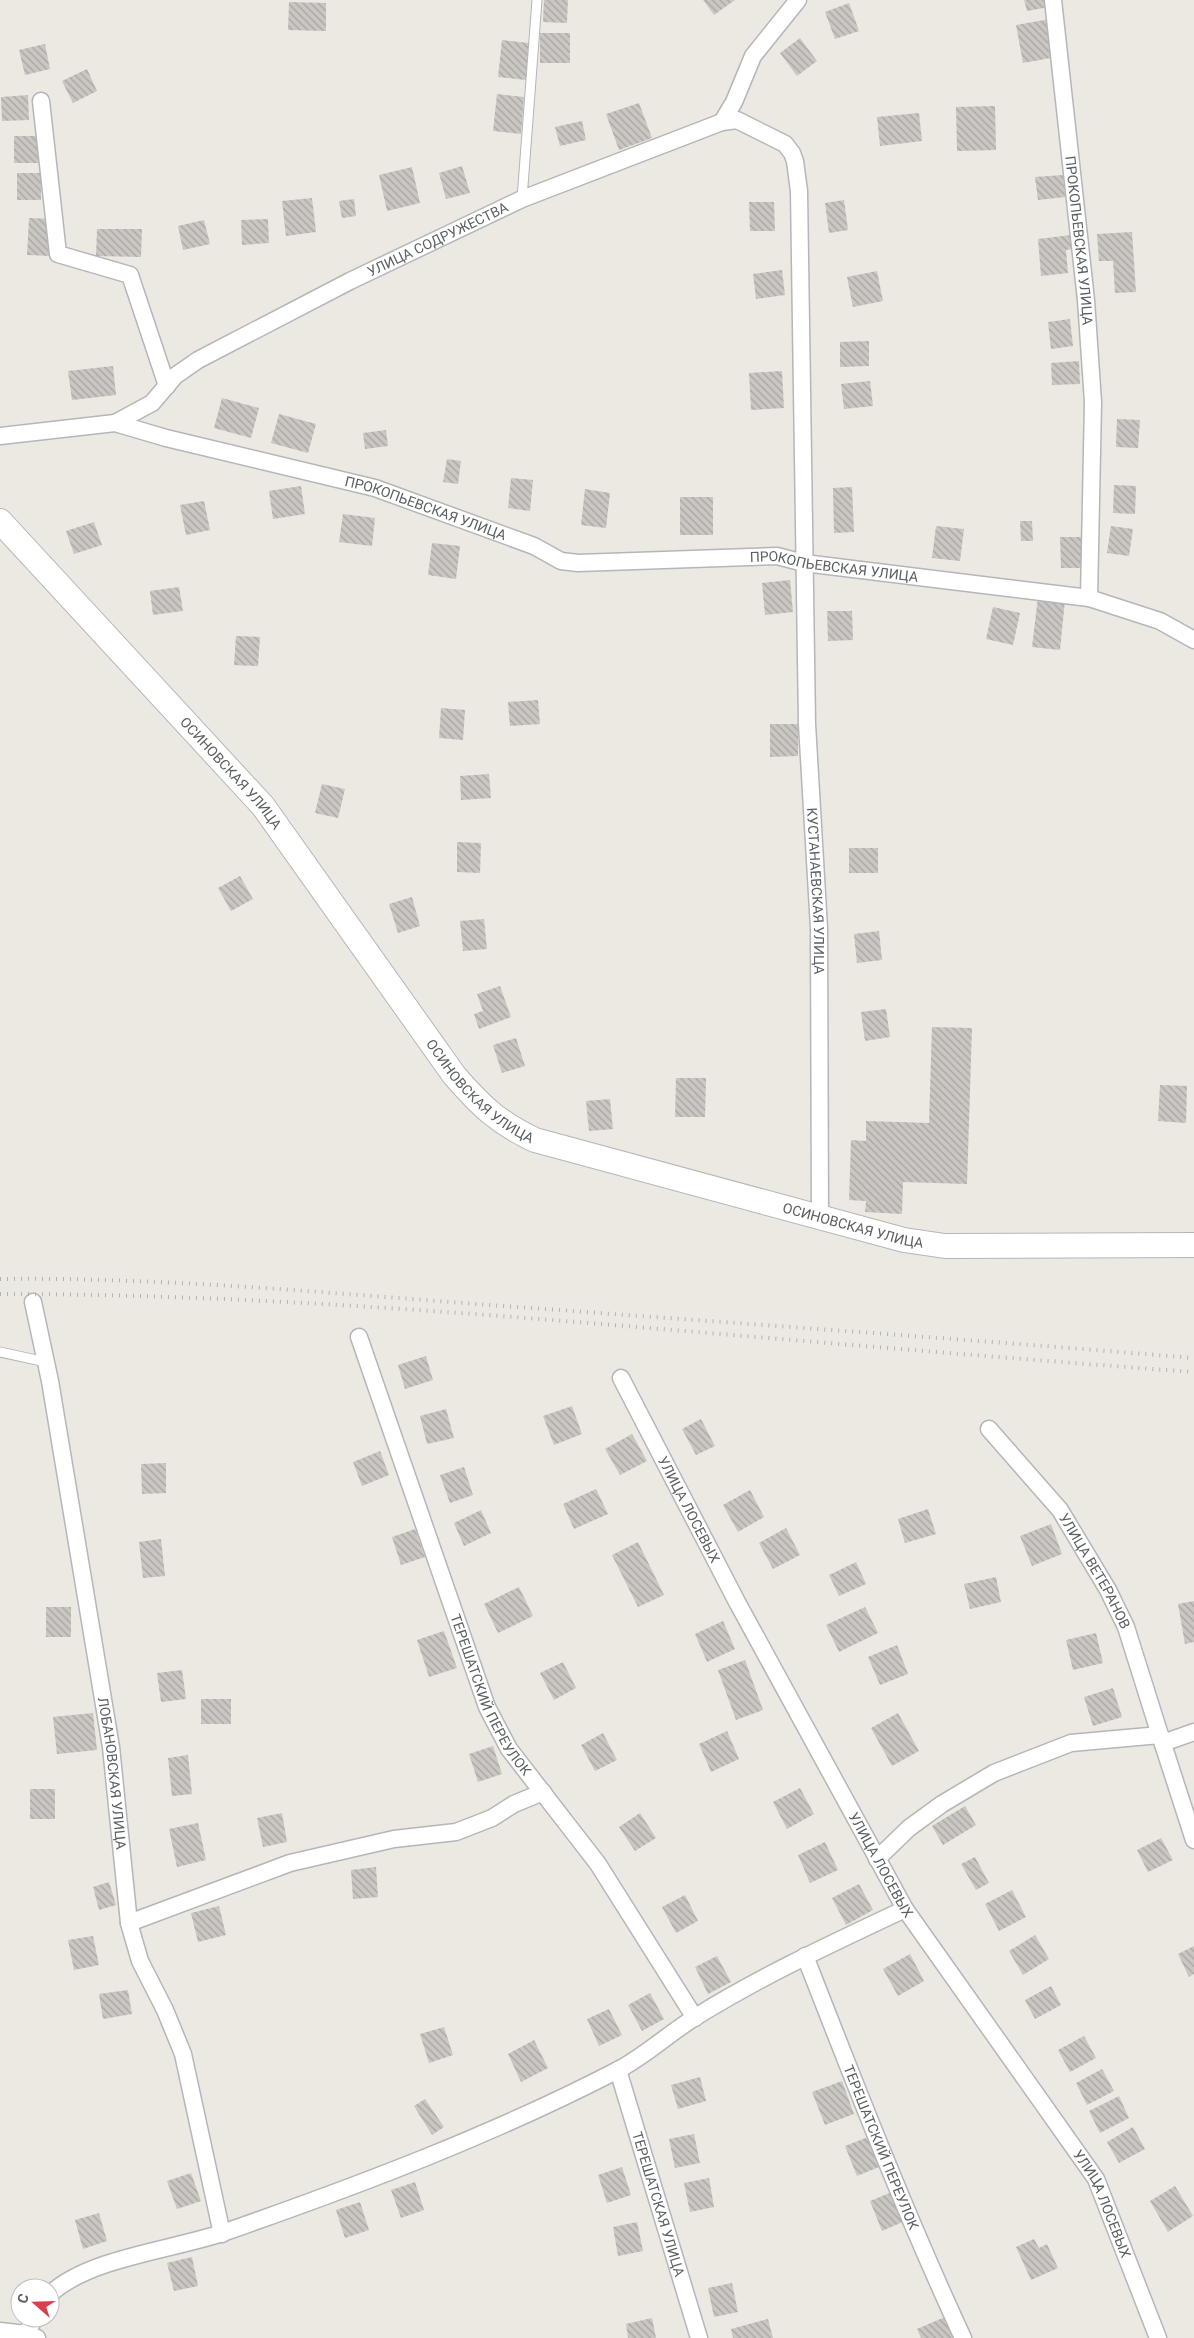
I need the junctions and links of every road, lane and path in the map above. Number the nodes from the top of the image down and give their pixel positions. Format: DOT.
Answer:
graph roads {
  1 [pos="537,0"];
  2 [pos="798,0"];
  3 [pos="1053,0"];
  4 [pos="41,101"];
  5 [pos="722,122"];
  6 [pos="522,199"];
  7 [pos="167,386"];
  8 [pos="115,423"];
  9 [pos="0,436"];
  10 [pos="0,521"];
  11 [pos="804,563"];
  12 [pos="1089,598"];
  13 [pos="1194,640"];
  14 [pos="820,1219"];
  15 [pos="1194,1244"];
  16 [pos="33,1302"];
  17 [pos="359,1337"];
  18 [pos="0,1352"];
  19 [pos="46,1362"];
  20 [pos="621,1378"];
  21 [pos="989,1429"];
  22 [pos="1194,1732"];
  23 [pos="1161,1739"];
  24 [pos="543,1792"];
  25 [pos="1194,1840"];
  26 [pos="877,1859"];
  27 [pos="905,1909"];
  28 [pos="129,1923"];
  29 [pos="805,1956"];
  30 [pos="695,2018"];
  31 [pos="618,2070"];
  32 [pos="222,2234"];
  33 [pos="60,2285"];
  34 [pos="0,2331"];
  35 [pos="31,2336"];
  36 [pos="699,2338"];
  37 [pos="963,2338"];
  38 [pos="1158,2338"];
  1 -- 6 [label="lane"];
  2 -- 5 [label="street"];
  3 -- 12 [label="street, ПРОКОПЬЕВСКАЯ УЛИЦА"];
  4 -- 7 [label="street"];
  5 -- 6 [label="street, УЛИЦА СОДРУЖЕСТВА"];
  5 -- 11 [label="street, КУСТАНАЕВСКАЯ УЛИЦА"];
  6 -- 7 [label="street, УЛИЦА СОДРУЖЕСТВА"];
  7 -- 8 [label="street, УЛИЦА СОДРУЖЕСТВА"];
  8 -- 9 [label="street, ПРОКОПЬЕВСКАЯ УЛИЦА"];
  8 -- 11 [label="street, ПРОКОПЬЕВСКАЯ УЛИЦА"];
  10 -- 14 [label="main road, ОСИНОВСКАЯ УЛИЦА"];
  11 -- 12 [label="street, ПРОКОПЬЕВСКАЯ УЛИЦА"];
  11 -- 14 [label="street, КУСТАНАЕВСКАЯ УЛИЦА"];
  12 -- 13 [label="street"];
  14 -- 15 [label="main road, ОСИНОВСКАЯ УЛИЦА"];
  16 -- 19 [label="street, ЛОБАНОВСКАЯ УЛИЦА"];
  17 -- 24 [label="street, ТЕРЕШАТСКИЙ ПЕРЕУЛОК"];
  18 -- 19 [label="lane"];
  19 -- 28 [label="street, ЛОБАНОВСКАЯ УЛИЦА"];
  20 -- 26 [label="street, УЛИЦА ЛОСЕВЫХ"];
  21 -- 23 [label="street, УЛИЦА ВЕТЕРАНОВ"];
  22 -- 23 [label="street"];
  23 -- 25 [label="street, УЛИЦА ВЕТЕРАНОВ"];
  23 -- 26 [label="street"];
  24 -- 28 [label="street"];
  24 -- 30 [label="street, ТЕРЕШАТСКИЙ ПЕРЕУЛОК"];
  26 -- 27 [label="street, УЛИЦА ЛОСЕВЫХ"];
  27 -- 29 [label="street"];
  27 -- 38 [label="street, УЛИЦА ЛОСЕВЫХ"];
  28 -- 32 [label="street, ЛОБАНОВСКАЯ УЛИЦА"];
  29 -- 30 [label="street"];
  29 -- 37 [label="street, ТЕРЕШАТСКИЙ ПЕРЕУЛОК"];
  30 -- 31 [label="street"];
  31 -- 32 [label="street"];
  31 -- 36 [label="street, ТЕРЕШАТСКАЯ УЛИЦА"];
  32 -- 33 [label="street"];
  34 -- 35 [label="street"];
}
